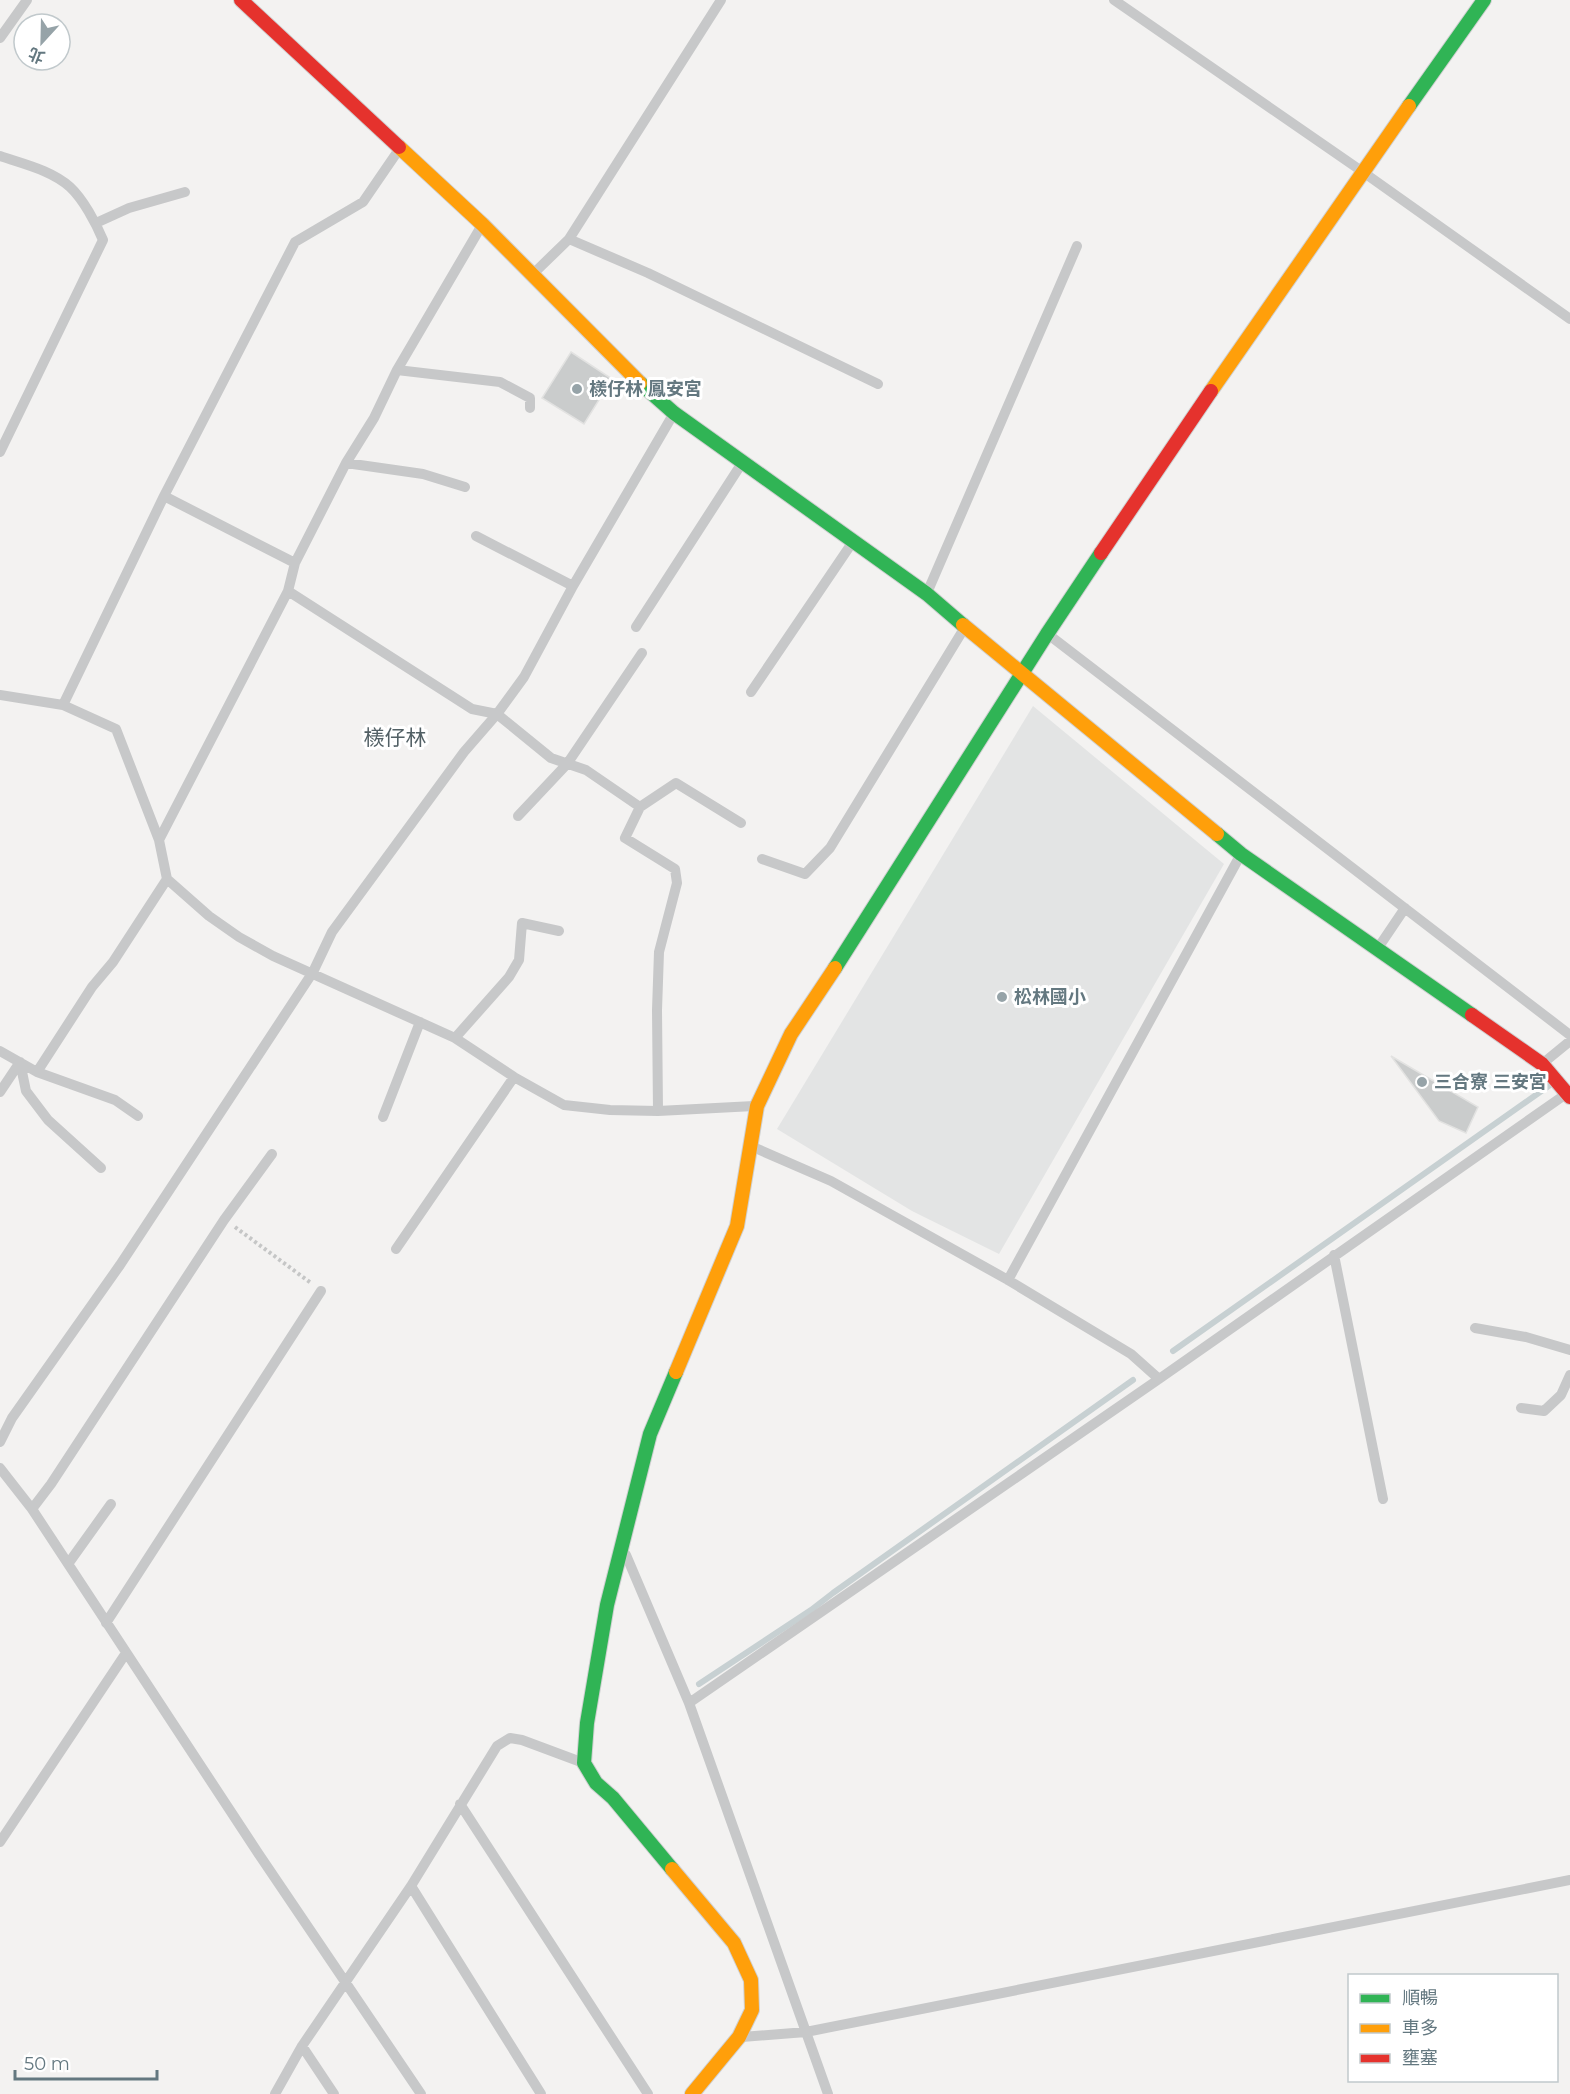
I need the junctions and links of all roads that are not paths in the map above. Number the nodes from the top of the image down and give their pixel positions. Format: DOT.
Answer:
graph roads {
  1 [pos="27,0"];
  2 [pos="241,0"];
  3 [pos="721,0"];
  4 [pos="1114,0"];
  5 [pos="1484,0"];
  6 [pos="0,38"];
  7 [pos="400,148"];
  8 [pos="0,156"];
  9 [pos="1363,172"];
  10 [pos="185,192"];
  11 [pos="96,223"];
  12 [pos="482,224"];
  13 [pos="569,239"];
  14 [pos="1077,246"];
  15 [pos="531,275"];
  16 [pos="1570,319"];
  17 [pos="397,370"];
  18 [pos="878,384"];
  19 [pos="530,408"];
  20 [pos="674,413"];
  21 [pos="0,452"];
  22 [pos="742,462"];
  23 [pos="346,463"];
  24 [pos="465,487"];
  25 [pos="164,496"];
  26 [pos="476,536"];
  27 [pos="853,540"];
  28 [pos="295,563"];
  29 [pos="573,586"];
  30 [pos="288,591"];
  31 [pos="927,594"];
  32 [pos="636,627"];
  33 [pos="965,627"];
  34 [pos="1047,634"];
  35 [pos="642,653"];
  36 [pos="1021,674"];
  37 [pos="751,692"];
  38 [pos="0,695"];
  39 [pos="63,705"];
  40 [pos="497,714"];
  41 [pos="567,764"];
  42 [pos="640,807"];
  43 [pos="518,816"];
  44 [pos="741,823"];
  45 [pos="159,840"];
  46 [pos="1241,854"];
  47 [pos="762,859"];
  48 [pos="167,879"];
  49 [pos="1405,908"];
  50 [pos="559,931"];
  51 [pos="1376,950"];
  52 [pos="313,972"];
  53 [pos="420,1022"];
  54 [pos="1570,1035"];
  55 [pos="455,1038"];
  56 [pos="1570,1041"];
  57 [pos="0,1051"];
  58 [pos="20,1062"];
  59 [pos="1542,1065"];
  60 [pos="37,1072"];
  61 [pos="514,1077"];
  62 [pos="0,1092"];
  63 [pos="1568,1096"];
  64 [pos="758,1106"];
  65 [pos="658,1112"];
  66 [pos="138,1116"];
  67 [pos="383,1117"];
  68 [pos="750,1145"];
  69 [pos="272,1154"];
  70 [pos="101,1168"];
  71 [pos="396,1249"];
  72 [pos="1334,1255"];
  73 [pos="1008,1280"];
  74 [pos="321,1291"];
  75 [pos="1474,1328"];
  76 [pos="1570,1350"];
  77 [pos="1570,1375"];
  78 [pos="1159,1379"];
  79 [pos="1566,1396"];
  80 [pos="1521,1408"];
  81 [pos="0,1442"];
  82 [pos="0,1468"];
  83 [pos="1383,1499"];
  84 [pos="111,1504"];
  85 [pos="32,1509"];
  86 [pos="622,1546"];
  87 [pos="69,1564"];
  88 [pos="106,1623"];
  89 [pos="126,1653"];
  90 [pos="689,1703"];
  91 [pos="584,1763"];
  92 [pos="460,1804"];
  93 [pos="0,1842"];
  94 [pos="1570,1880"];
  95 [pos="411,1886"];
  96 [pos="345,1982"];
  97 [pos="806,2032"];
  98 [pos="739,2037"];
  99 [pos="302,2046"];
  100 [pos="275,2094"];
  101 [pos="334,2094"];
  102 [pos="421,2094"];
  103 [pos="541,2094"];
  104 [pos="648,2094"];
  105 [pos="692,2094"];
  106 [pos="828,2094"];
  1 -- 6 [label="lane"];
  2 -- 7 [label="street"];
  3 -- 13 [label="lane"];
  4 -- 9 [label="lane"];
  5 -- 9 [label="street"];
  7 -- 12 [label="street"];
  7 -- 25 [label="lane"];
  8 -- 11 [label="lane"];
  9 -- 16 [label="lane"];
  9 -- 34 [label="street"];
  10 -- 11 [label="lane"];
  11 -- 21 [label="lane"];
  12 -- 15 [label="street"];
  12 -- 17 [label="lane"];
  13 -- 15 [label="lane"];
  13 -- 18 [label="lane"];
  14 -- 31 [label="lane"];
  15 -- 20 [label="street"];
  17 -- 19 [label="lane"];
  17 -- 23 [label="lane"];
  20 -- 22 [label="street"];
  20 -- 29 [label="lane"];
  22 -- 27 [label="street"];
  22 -- 32 [label="lane"];
  23 -- 24 [label="lane"];
  23 -- 28 [label="lane"];
  25 -- 28 [label="lane"];
  25 -- 39 [label="lane"];
  26 -- 29 [label="lane"];
  27 -- 31 [label="street"];
  27 -- 37 [label="lane"];
  28 -- 30 [label="lane"];
  29 -- 40 [label="lane"];
  30 -- 40 [label="lane"];
  30 -- 45 [label="lane"];
  31 -- 33 [label="street"];
  33 -- 36 [label="street"];
  33 -- 47 [label="lane"];
  34 -- 36 [label="street"];
  34 -- 49 [label="lane"];
  35 -- 41 [label="lane"];
  36 -- 46 [label="street"];
  36 -- 64 [label="street"];
  38 -- 39 [label="lane"];
  39 -- 45 [label="lane"];
  40 -- 41 [label="lane"];
  40 -- 52 [label="lane"];
  41 -- 42 [label="lane"];
  41 -- 43 [label="lane"];
  42 -- 44 [label="lane"];
  42 -- 65 [label="lane"];
  45 -- 48 [label="lane"];
  46 -- 51 [label="street"];
  46 -- 73 [label="lane"];
  48 -- 52 [label="lane"];
  48 -- 60 [label="lane"];
  49 -- 51 [label="lane"];
  49 -- 54 [label="lane"];
  50 -- 55 [label="lane"];
  51 -- 59 [label="street"];
  52 -- 53 [label="lane"];
  52 -- 81 [label="lane"];
  53 -- 55 [label="lane"];
  53 -- 67 [label="lane"];
  55 -- 61 [label="lane"];
  56 -- 59 [label="lane"];
  57 -- 58 [label="lane"];
  58 -- 60 [label="lane"];
  58 -- 62 [label="lane"];
  58 -- 70 [label="lane"];
  59 -- 63 [label="street"];
  60 -- 66 [label="lane"];
  61 -- 65 [label="lane"];
  61 -- 71 [label="lane"];
  63 -- 72 [label="lane"];
  64 -- 65 [label="lane"];
  64 -- 68 [label="street"];
  68 -- 73 [label="lane"];
  68 -- 86 [label="street"];
  69 -- 85 [label="lane"];
  72 -- 78 [label="lane"];
  72 -- 83 [label="lane"];
  73 -- 78 [label="lane"];
  74 -- 88 [label="lane"];
  75 -- 76 [label="lane"];
  77 -- 79 [label="lane"];
  78 -- 90 [label="lane"];
  79 -- 80 [label="lane"];
  82 -- 85 [label="lane"];
  84 -- 87 [label="lane"];
  85 -- 87 [label="lane"];
  86 -- 90 [label="lane"];
  86 -- 91 [label="street"];
  87 -- 88 [label="lane"];
  88 -- 89 [label="lane"];
  89 -- 93 [label="lane"];
  89 -- 96 [label="lane"];
  90 -- 97 [label="lane"];
  91 -- 92 [label="lane"];
  91 -- 98 [label="street"];
  92 -- 95 [label="lane"];
  92 -- 104 [label="lane"];
  94 -- 97 [label="lane"];
  95 -- 96 [label="lane"];
  95 -- 103 [label="lane"];
  96 -- 99 [label="lane"];
  96 -- 102 [label="lane"];
  97 -- 98 [label="lane"];
  97 -- 106 [label="lane"];
  98 -- 105 [label="street"];
  99 -- 100 [label="lane"];
  99 -- 101 [label="lane"];
}
